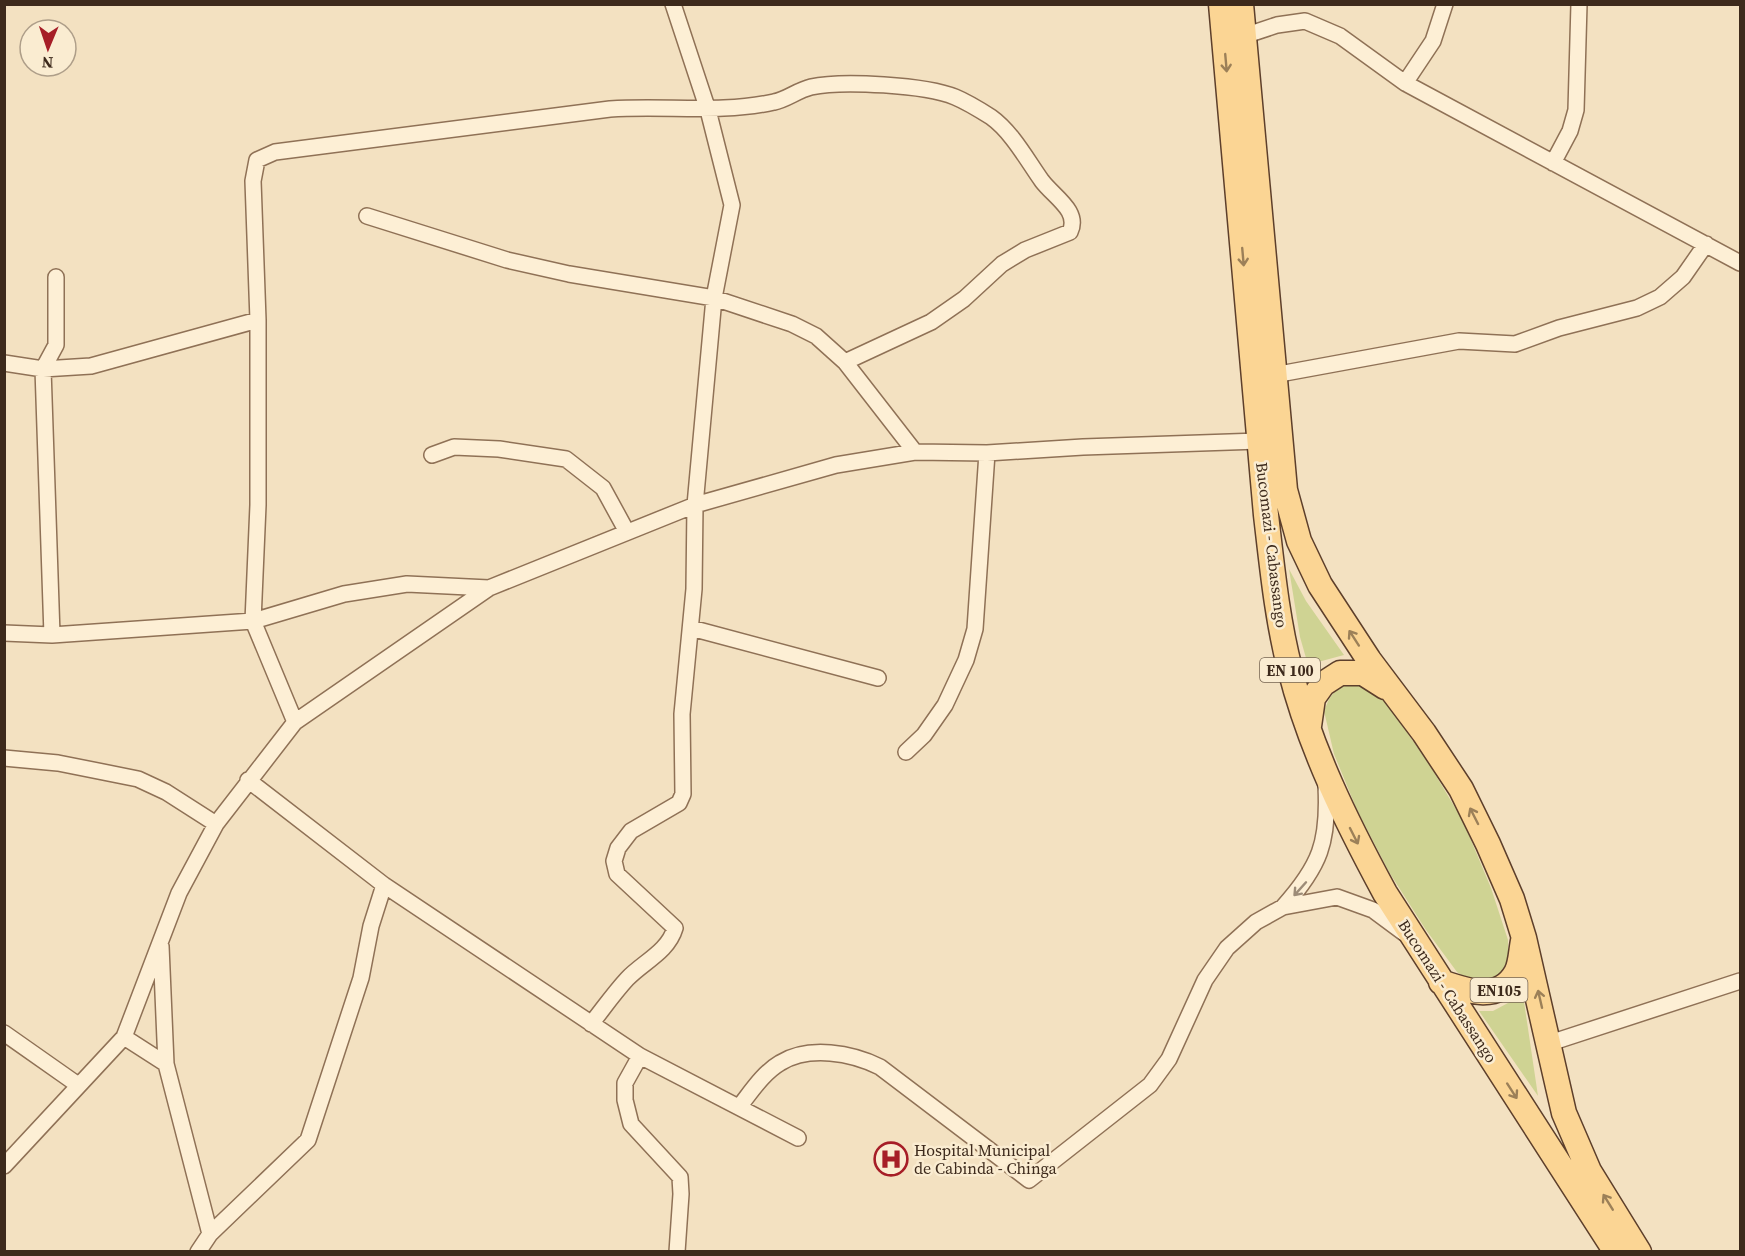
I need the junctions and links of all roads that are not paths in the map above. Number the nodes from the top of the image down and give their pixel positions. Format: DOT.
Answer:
graph roads {
  1 [pos="673,4"];
  2 [pos="1221,4"];
  3 [pos="1241,4"];
  4 [pos="1445,4"];
  5 [pos="1579,4"];
  6 [pos="1244,36"];
  7 [pos="1405,83"];
  8 [pos="708,110"];
  9 [pos="1553,163"];
  10 [pos="367,216"];
  11 [pos="1706,244"];
  12 [pos="1740,263"];
  13 [pos="56,277"];
  14 [pos="714,298"];
  15 [pos="258,321"];
  16 [pos="845,362"];
  17 [pos="4,363"];
  18 [pos="43,369"];
  19 [pos="1274,375"];
  20 [pos="1259,441"];
  21 [pos="915,452"];
  22 [pos="987,453"];
  23 [pos="432,455"];
  24 [pos="694,505"];
  25 [pos="627,532"];
  26 [pos="489,588"];
  27 [pos="253,621"];
  28 [pos="691,628"];
  29 [pos="4,633"];
  30 [pos="52,635"];
  31 [pos="878,678"];
  32 [pos="1395,693"];
  33 [pos="295,722"];
  34 [pos="1309,730"];
  35 [pos="906,752"];
  36 [pos="4,758"];
  37 [pos="1325,774"];
  38 [pos="248,780"];
  39 [pos="216,824"];
  40 [pos="384,885"];
  41 [pos="1283,908"];
  42 [pos="160,936"];
  43 [pos="1524,938"];
  44 [pos="1416,941"];
  45 [pos="1740,981"];
  46 [pos="1441,982"];
  47 [pos="591,1024"];
  48 [pos="4,1033"];
  49 [pos="124,1037"];
  50 [pos="1550,1043"];
  51 [pos="640,1056"];
  52 [pos="165,1064"];
  53 [pos="78,1085"];
  54 [pos="739,1107"];
  55 [pos="798,1137"];
  56 [pos="4,1166"];
  57 [pos="210,1234"];
  58 [pos="198,1251"];
  59 [pos="677,1251"];
  60 [pos="1616,1251"];
  61 [pos="1639,1251"];
  1 -- 8 [label="street"];
  2 -- 20 [label="main road, Bucomazi - Cabassango / EN 100, one-way"];
  3 -- 6 [label="main road, Bucomazi - Cabassango"];
  4 -- 7 [label="street"];
  5 -- 9 [label="street"];
  6 -- 7 [label="street"];
  6 -- 19 [label="main road, Bucomazi - Cabassango"];
  7 -- 9 [label="street"];
  8 -- 14 [label="street"];
  8 -- 15 [label="street"];
  8 -- 16 [label="street"];
  9 -- 11 [label="street"];
  10 -- 14 [label="street"];
  11 -- 12 [label="street"];
  11 -- 19 [label="street"];
  13 -- 18 [label="street"];
  14 -- 16 [label="street"];
  14 -- 24 [label="street"];
  15 -- 18 [label="street"];
  15 -- 27 [label="street"];
  16 -- 21 [label="street"];
  17 -- 18 [label="street"];
  18 -- 30 [label="street"];
  32 -- 19 [label="main road, Bucomazi - Cabassango, one-way"];
  20 -- 22 [label="street"];
  20 -- 34 [label="main road, Bucomazi - Cabassango / EN 100"];
  21 -- 22 [label="street"];
  21 -- 24 [label="street"];
  22 -- 35 [label="street"];
  23 -- 25 [label="street"];
  24 -- 25 [label="street"];
  24 -- 28 [label="street"];
  25 -- 26 [label="street"];
  26 -- 27 [label="street"];
  26 -- 33 [label="street"];
  27 -- 30 [label="street"];
  27 -- 33 [label="street"];
  28 -- 31 [label="street"];
  28 -- 47 [label="street"];
  29 -- 30 [label="street"];
  32 -- 34 [label="main road"];
  43 -- 32 [label="main road, Bucomazi - Cabassango, one-way"];
  33 -- 38 [label="street"];
  34 -- 37 [label="main road, Bucomazi - Cabassango / EN 100"];
  36 -- 39 [label="street"];
  37 -- 41 [label="street, one-way"];
  37 -- 44 [label="main road, Bucomazi - Cabassango / EN 100, one-way"];
  38 -- 39 [label="street"];
  38 -- 40 [label="street"];
  39 -- 42 [label="street"];
  40 -- 47 [label="street"];
  40 -- 57 [label="street"];
  41 -- 44 [label="street"];
  41 -- 54 [label="street"];
  42 -- 49 [label="street"];
  42 -- 52 [label="street"];
  43 -- 46 [label="main road, EN105"];
  50 -- 43 [label="main road, Bucomazi - Cabassango, one-way"];
  44 -- 46 [label="main road, Bucomazi - Cabassango / EN 100"];
  45 -- 50 [label="street"];
  46 -- 60 [label="main road, Bucomazi - Cabassango / EN 100, one-way"];
  47 -- 51 [label="street"];
  48 -- 53 [label="street"];
  49 -- 52 [label="street"];
  49 -- 53 [label="street"];
  61 -- 50 [label="main road, Bucomazi - Cabassango, one-way"];
  51 -- 54 [label="street"];
  51 -- 59 [label="street"];
  52 -- 57 [label="street"];
  53 -- 56 [label="street"];
  54 -- 55 [label="street"];
  57 -- 58 [label="street"];
}
